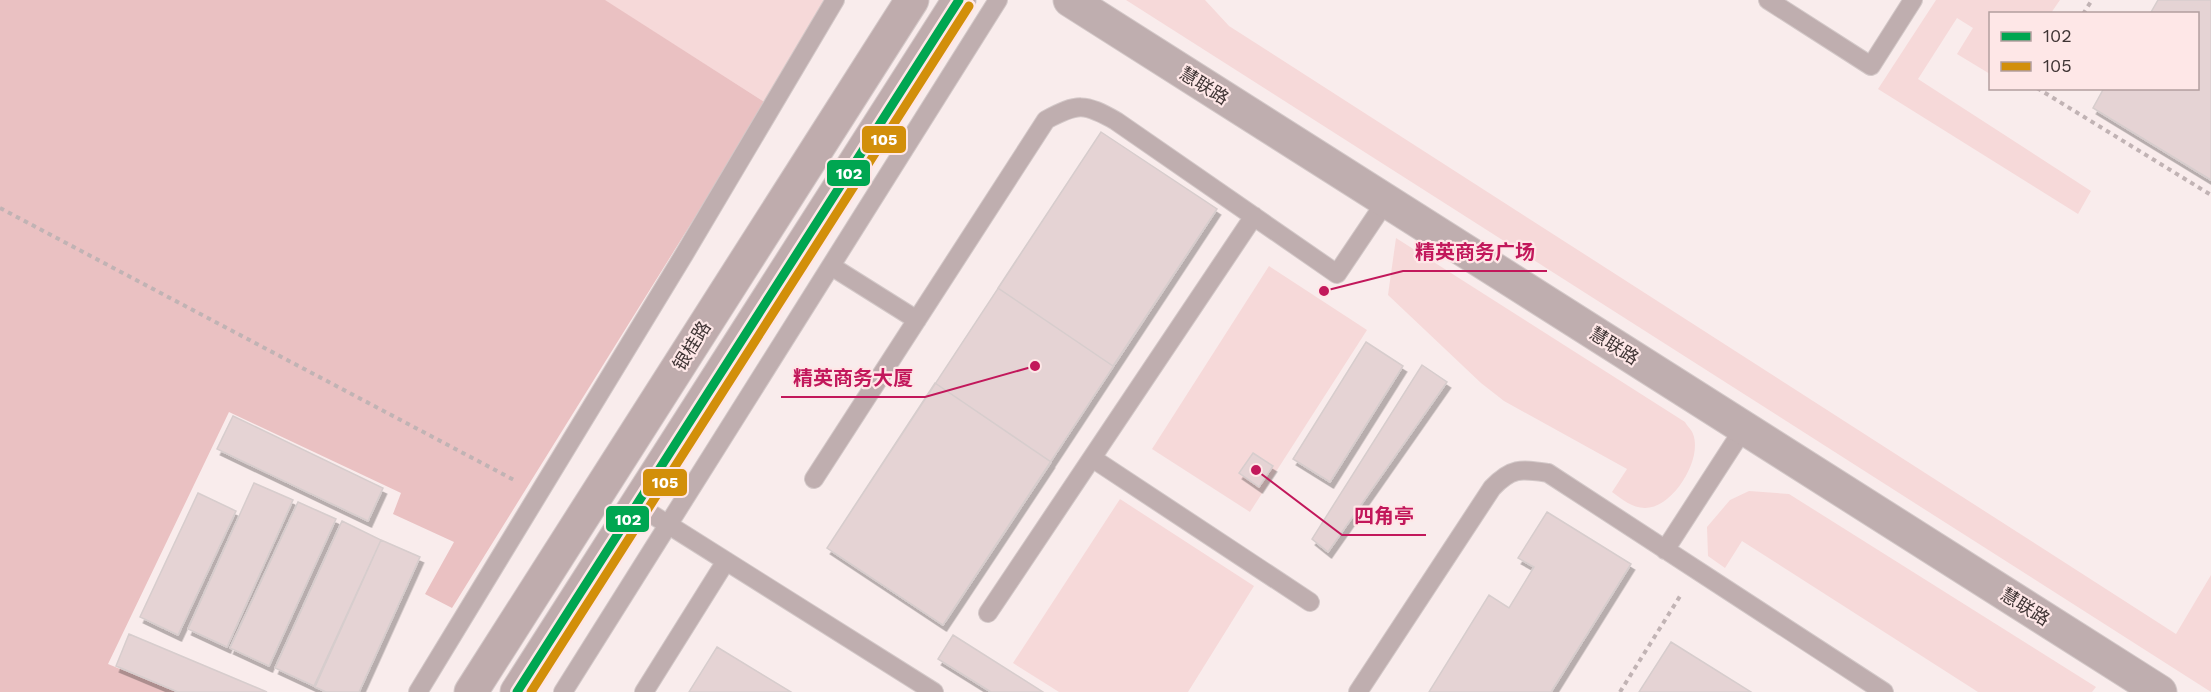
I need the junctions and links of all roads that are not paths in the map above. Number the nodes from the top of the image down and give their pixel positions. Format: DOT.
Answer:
graph roads {
  1 [pos="835,0"];
  2 [pos="912,0"];
  3 [pos="959,0"];
  4 [pos="998,0"];
  5 [pos="1070,0"];
  6 [pos="1768,0"];
  7 [pos="1913,0"];
  8 [pos="1386,201"];
  9 [pos="1254,216"];
  10 [pos="831,266"];
  11 [pos="917,320"];
  12 [pos="1744,428"];
  13 [pos="1092,458"];
  14 [pos="814,479"];
  15 [pos="637,505"];
  16 [pos="668,524"];
  17 [pos="1665,550"];
  18 [pos="726,561"];
  19 [pos="1310,602"];
  20 [pos="988,613"];
  21 [pos="2146,689"];
  22 [pos="418,692"];
  23 [pos="471,692"];
  24 [pos="517,692"];
  25 [pos="563,692"];
  26 [pos="644,692"];
  27 [pos="934,692"];
  28 [pos="1358,692"];
  29 [pos="1884,692"];
  1 -- 22 [label="lane"];
  2 -- 23 [label="street, 银桂路"];
  3 -- 15 [label="street"];
  4 -- 10 [label="lane"];
  5 -- 8 [label="street, 慧联路"];
  6 -- 7 [label="lane"];
  8 -- 9 [label="lane"];
  8 -- 12 [label="street, 慧联路"];
  9 -- 11 [label="lane"];
  9 -- 13 [label="lane"];
  10 -- 11 [label="lane"];
  10 -- 16 [label="lane"];
  11 -- 14 [label="lane"];
  12 -- 17 [label="lane"];
  12 -- 21 [label="street, 慧联路"];
  13 -- 19 [label="lane"];
  13 -- 20 [label="lane"];
  15 -- 16 [label="lane"];
  15 -- 24 [label="street"];
  16 -- 18 [label="lane"];
  16 -- 25 [label="lane"];
  17 -- 28 [label="lane"];
  17 -- 29 [label="lane"];
  18 -- 26 [label="lane"];
  18 -- 27 [label="lane"];
}
